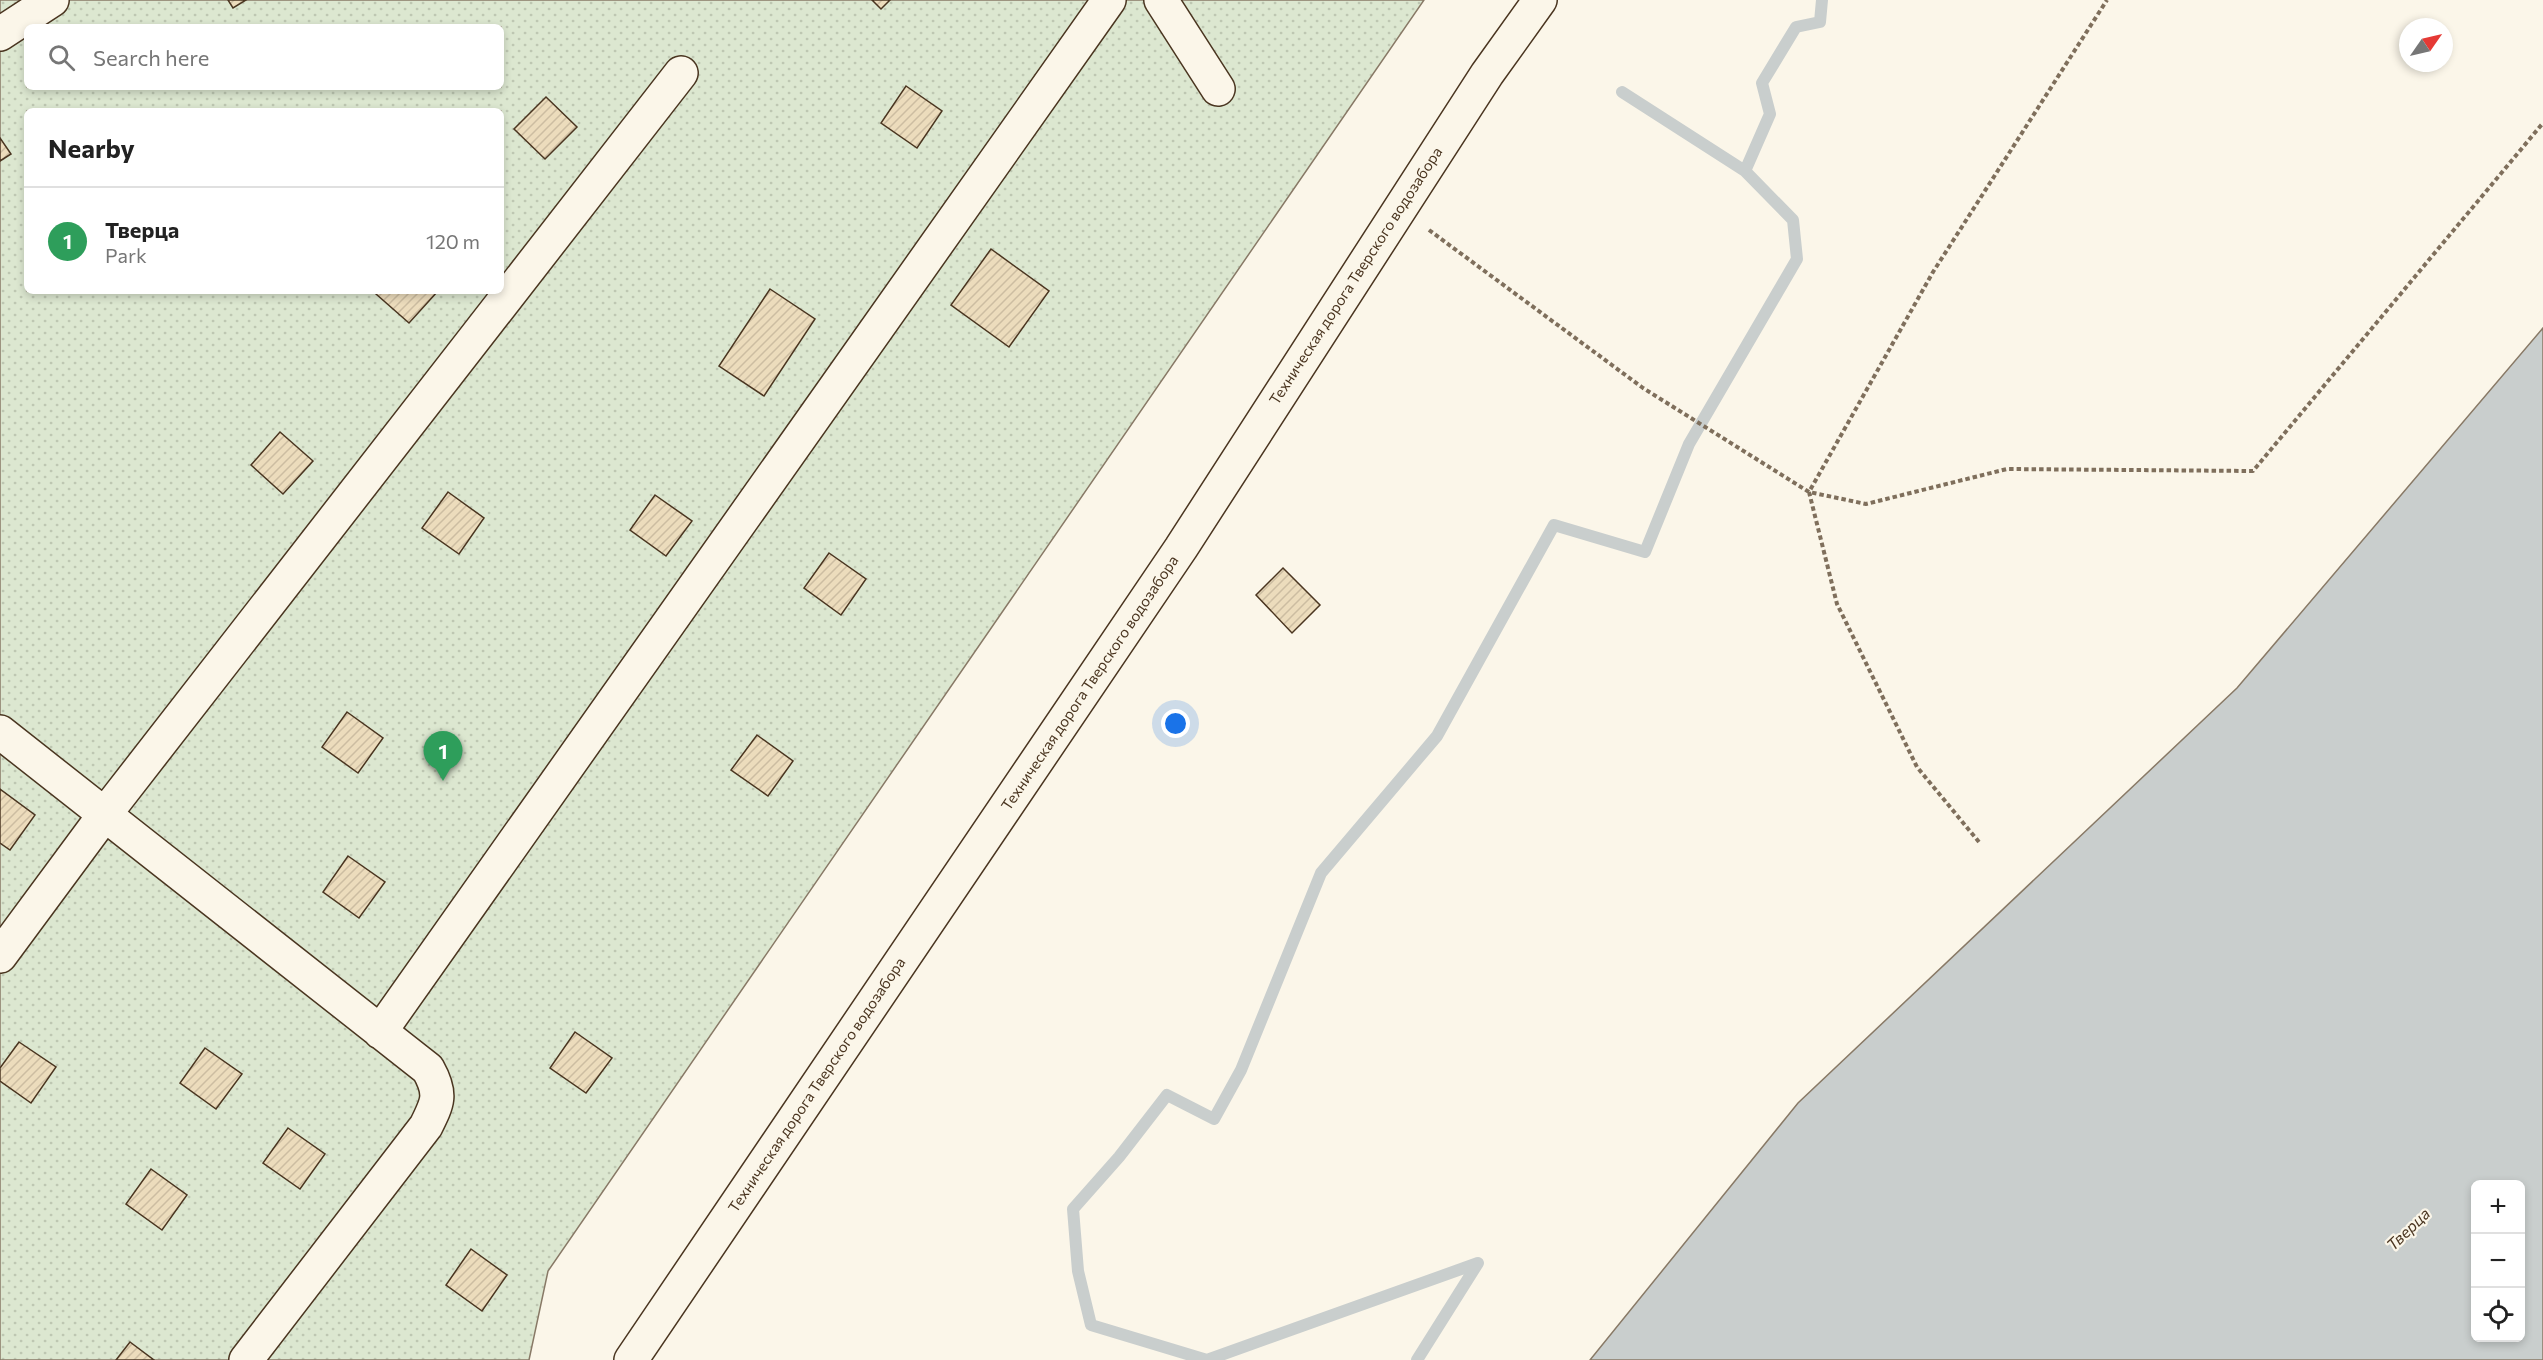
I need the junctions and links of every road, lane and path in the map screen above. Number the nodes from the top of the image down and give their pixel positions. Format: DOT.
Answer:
graph roads {
  1 [pos="52,0"];
  2 [pos="1109,0"];
  3 [pos="1161,0"];
  4 [pos="1540,0"];
  5 [pos="2107,0"];
  6 [pos="0,34"];
  7 [pos="681,74"];
  8 [pos="1218,89"];
  9 [pos="2543,123"];
  10 [pos="1400,208"];
  11 [pos="1809,492"];
  12 [pos="0,732"];
  13 [pos="105,814"];
  14 [pos="1979,842"];
  15 [pos="0,956"];
  16 [pos="380,1032"];
  17 [pos="246,1360"];
  18 [pos="632,1360"];
  1 -- 6 [label="lane"];
  2 -- 16 [label="lane"];
  3 -- 8 [label="lane"];
  4 -- 10 [label="lane, Техническая дорога Тверского водозабора"];
  5 -- 11 [label="path"];
  7 -- 13 [label="lane"];
  9 -- 11 [label="path"];
  10 -- 11 [label="path"];
  10 -- 18 [label="lane, Техническая дорога Тверского водозабора"];
  11 -- 14 [label="path"];
  12 -- 13 [label="lane"];
  13 -- 15 [label="lane"];
  13 -- 16 [label="lane"];
  16 -- 17 [label="lane"];
}
